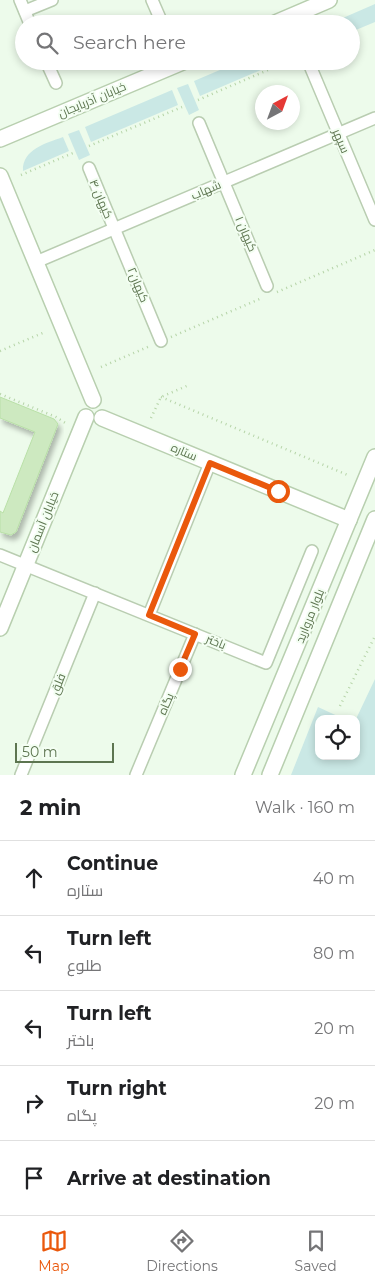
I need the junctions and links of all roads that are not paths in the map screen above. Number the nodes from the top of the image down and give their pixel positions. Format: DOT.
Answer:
graph roads {
  1 [pos="20,0"];
  2 [pos="52,0"];
  3 [pos="152,0"];
  4 [pos="329,0"];
  5 [pos="25,11"];
  6 [pos="27,15"];
  7 [pos="159,15"];
  8 [pos="300,15"];
  9 [pos="50,70"];
  10 [pos="164,70"];
  11 [pos="312,70"];
  12 [pos="56,83"];
  13 [pos="375,118"];
  14 [pos="199,124"];
  15 [pos="338,134"];
  16 [pos="0,140"];
  17 [pos="89,168"];
  18 [pos="0,176"];
  19 [pos="224,183"];
  20 [pos="375,220"];
  21 [pos="114,229"];
  22 [pos="36,262"];
  23 [pos="267,286"];
  24 [pos="161,341"];
  25 [pos="93,400"];
  26 [pos="86,417"];
  27 [pos="102,418"];
  28 [pos="375,457"];
  29 [pos="210,463"];
  30 [pos="349,520"];
  31 [pos="373,524"];
  32 [pos="312,551"];
  33 [pos="0,555"];
  34 [pos="25,565"];
  35 [pos="95,593"];
  36 [pos="149,615"];
  37 [pos="0,628"];
  38 [pos="195,634"];
  39 [pos="280,689"];
  40 [pos="303,694"];
  41 [pos="21,775"];
  42 [pos="136,775"];
  43 [pos="244,775"];
  44 [pos="270,775"];
  1 -- 5 [label="street"];
  2 -- 5 [label="street"];
  3 -- 7 [label="street"];
  4 -- 8 [label="street"];
  5 -- 6 [label="street"];
  9 -- 12 [label="street"];
  10 -- 16 [label="street, خیابان آذربایجان"];
  11 -- 15 [label="street, سپهر"];
  13 -- 15 [label="street, شهاب"];
  14 -- 19 [label="street, کیهان ۱"];
  15 -- 19 [label="street, شهاب"];
  15 -- 20 [label="street, سپهر"];
  17 -- 21 [label="street, کیهان ۴"];
  18 -- 22 [label="street"];
  19 -- 21 [label="street, شهاب"];
  19 -- 23 [label="street, کیهان ۱"];
  21 -- 22 [label="street, شهاب"];
  21 -- 24 [label="street, کیهان۲"];
  22 -- 25 [label="street"];
  25 -- 26 [label="street"];
  25 -- 27 [label="street"];
  26 -- 27 [label="street"];
  26 -- 34 [label="street, خیابان آسمان"];
  27 -- 29 [label="street, ستاره"];
  28 -- 30 [label="street, بلوار مروارید"];
  29 -- 30 [label="street, ستاره"];
  29 -- 36 [label="street"];
  30 -- 39 [label="street, بلوار مروارید"];
  31 -- 40 [label="street, بلوار مروارید"];
  32 -- 38 [label="street, باختر"];
  33 -- 34 [label="street, باختر"];
  34 -- 35 [label="street, باختر"];
  34 -- 37 [label="street, خیابان آسمان"];
  35 -- 36 [label="street, باختر"];
  35 -- 41 [label="street, فلق"];
  36 -- 38 [label="street, باختر"];
  38 -- 42 [label="street, پگاه"];
  39 -- 40 [label="street"];
  39 -- 43 [label="street, بلوار مروارید"];
  40 -- 44 [label="street, بلوار مروارید"];
}
